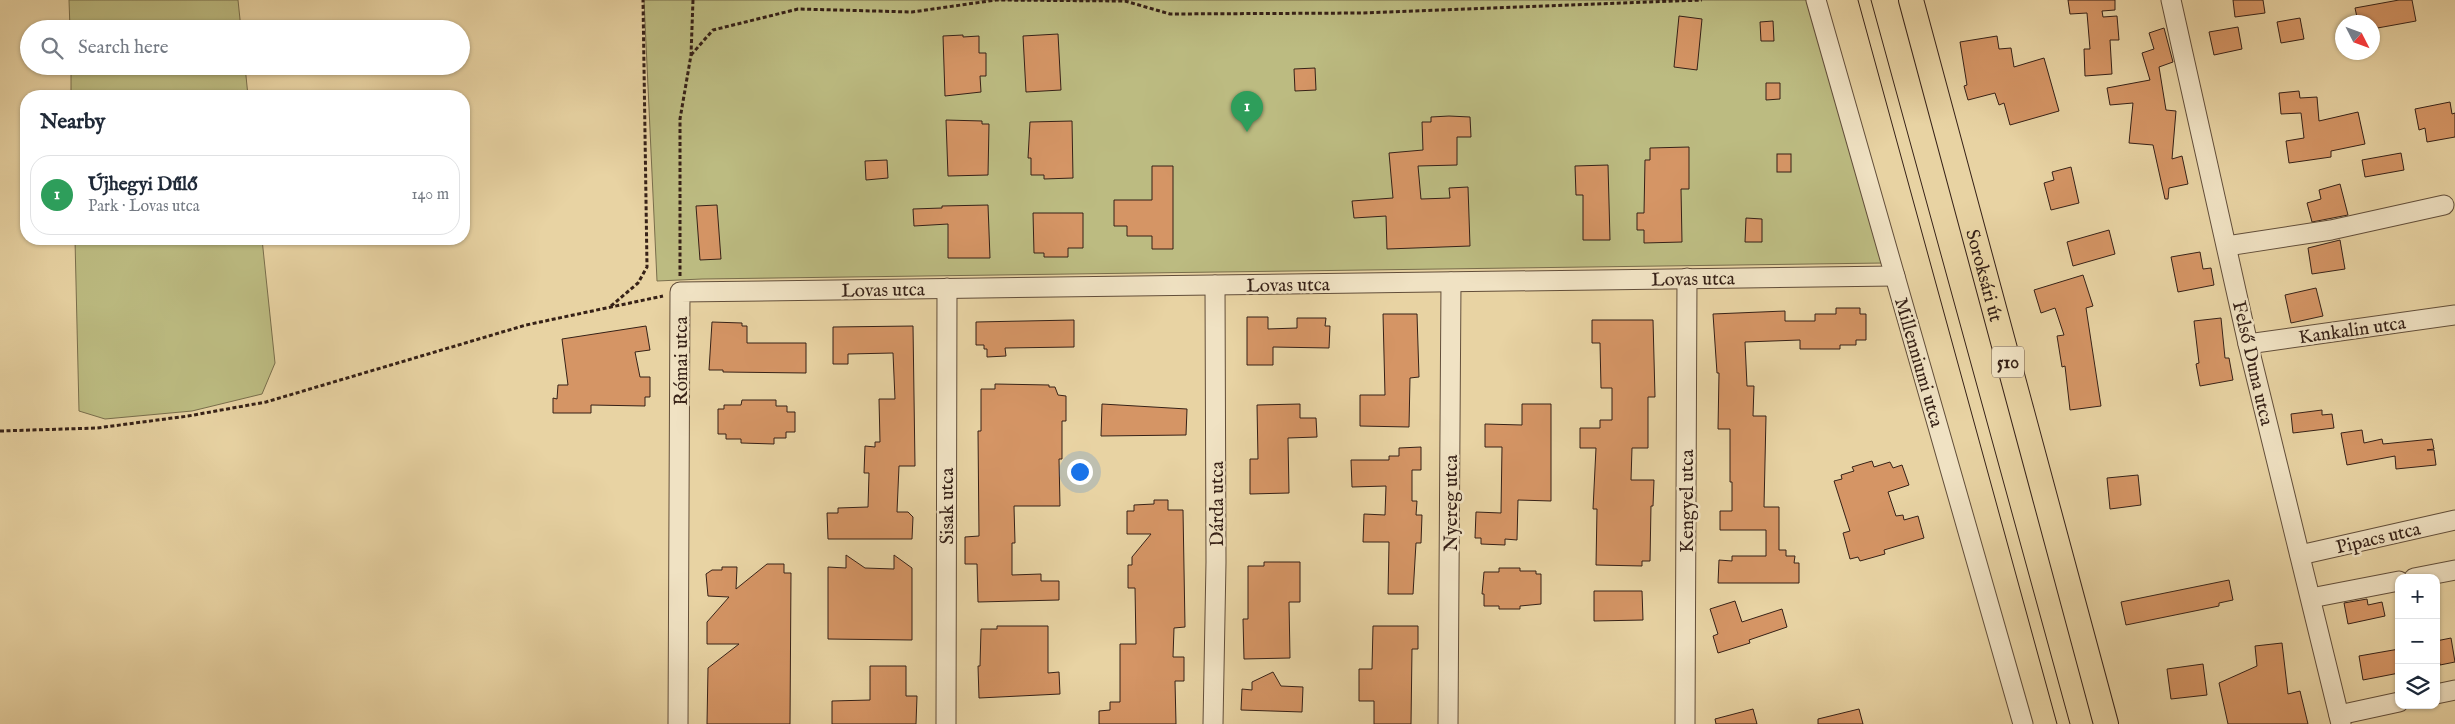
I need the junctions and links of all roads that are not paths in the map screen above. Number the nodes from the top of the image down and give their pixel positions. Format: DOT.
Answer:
graph roads {
  1 [pos="1816,0"];
  2 [pos="1911,0"];
  3 [pos="2171,0"];
  4 [pos="2444,205"];
  5 [pos="2227,246"];
  6 [pos="1895,276"];
  7 [pos="1687,278"];
  8 [pos="1451,282"];
  9 [pos="1215,285"];
  10 [pos="947,288"];
  11 [pos="680,292"];
  12 [pos="2455,315"];
  13 [pos="2248,344"];
  14 [pos="2455,520"];
  15 [pos="2300,555"];
  16 [pos="2455,570"];
  17 [pos="2434,574"];
  18 [pos="2395,582"];
  19 [pos="2311,598"];
  20 [pos="2455,690"];
  21 [pos="2440,693"];
  22 [pos="2395,703"];
  23 [pos="2340,720"];
  24 [pos="678,724"];
  25 [pos="946,724"];
  26 [pos="1213,724"];
  27 [pos="1448,724"];
  28 [pos="1685,724"];
  29 [pos="2023,724"];
  30 [pos="2106,724"];
  1 -- 6 [label="street, Millenniumi utca"];
  2 -- 30 [label="main road, Soroksári út / 510"];
  3 -- 5 [label="street, Felső Duna utca"];
  4 -- 5 [label="street"];
  5 -- 13 [label="street, Felső Duna utca"];
  6 -- 7 [label="street, Lovas utca"];
  6 -- 29 [label="street, Millenniumi utca"];
  7 -- 8 [label="street, Lovas utca"];
  7 -- 28 [label="street, Kengyel utca"];
  8 -- 9 [label="street, Lovas utca"];
  8 -- 27 [label="street, Nyereg utca"];
  9 -- 10 [label="street, Lovas utca"];
  9 -- 26 [label="street, Dárda utca"];
  10 -- 11 [label="street, Lovas utca"];
  10 -- 25 [label="street, Sisak utca"];
  11 -- 24 [label="street, Római utca"];
  12 -- 13 [label="street, Kankalin utca"];
  13 -- 15 [label="street, Felső Duna utca"];
  14 -- 15 [label="street, Pipacs utca"];
  15 -- 19 [label="street, Felső Duna utca"];
  16 -- 17 [label="street"];
  18 -- 19 [label="street"];
  19 -- 23 [label="street, Felső Duna utca"];
  20 -- 21 [label="street"];
  22 -- 23 [label="street"];
}
